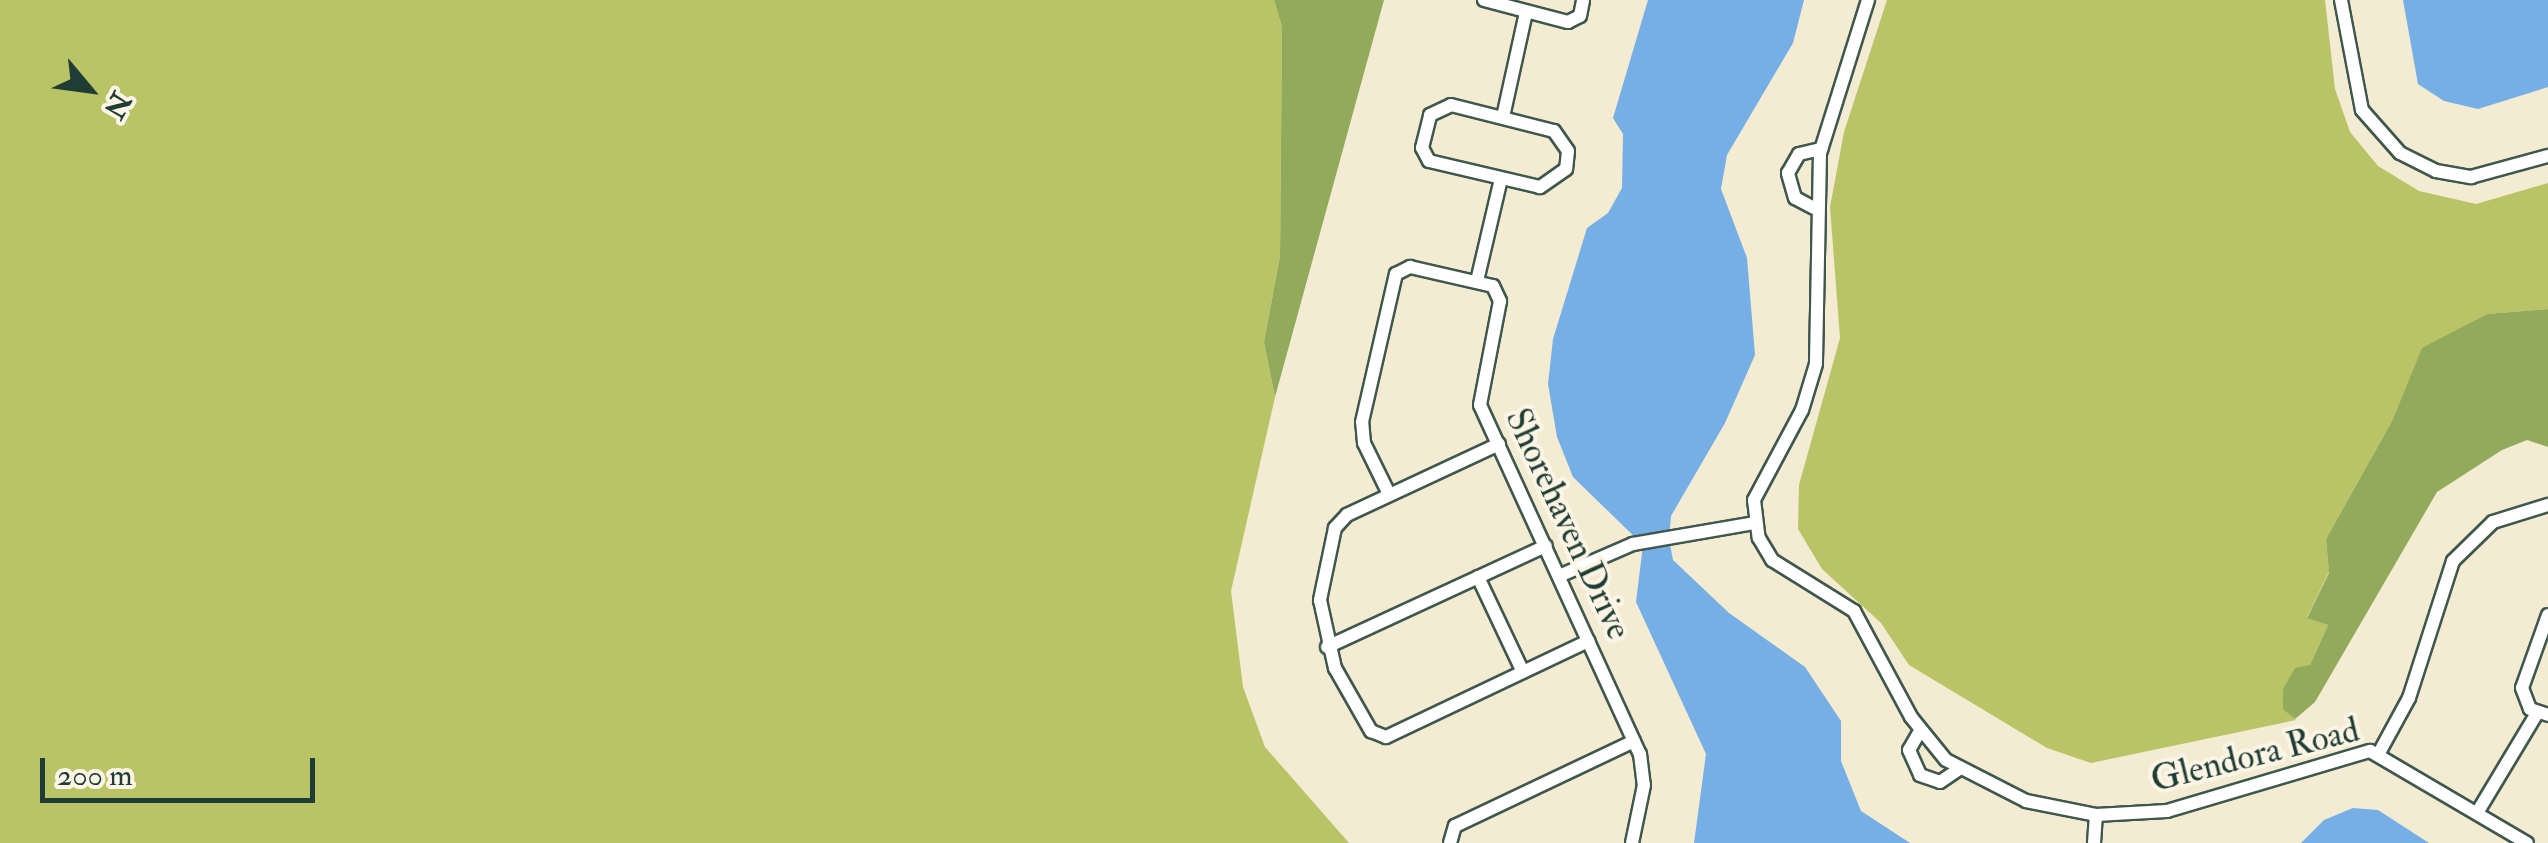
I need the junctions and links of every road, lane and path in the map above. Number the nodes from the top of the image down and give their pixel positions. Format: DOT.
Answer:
graph roads {
  1 [pos="1484,0"];
  2 [pos="1584,0"];
  3 [pos="1868,0"];
  4 [pos="2341,0"];
  5 [pos="1526,12"];
  6 [pos="1503,117"];
  7 [pos="1821,149"];
  8 [pos="2548,156"];
  9 [pos="1500,179"];
  10 [pos="1814,208"];
  11 [pos="1477,281"];
  12 [pos="1498,444"];
  13 [pos="1390,494"];
  14 [pos="2548,505"];
  15 [pos="1755,523"];
  16 [pos="1546,546"];
  17 [pos="1559,576"];
  18 [pos="1478,577"];
  19 [pos="2548,615"];
  20 [pos="1588,641"];
  21 [pos="1327,648"];
  22 [pos="1523,672"];
  23 [pos="2542,714"];
  24 [pos="1920,731"];
  25 [pos="1634,742"];
  26 [pos="2379,753"];
  27 [pos="1959,770"];
  28 [pos="2478,812"];
  29 [pos="2096,815"];
  30 [pos="1450,843"];
  31 [pos="1632,843"];
  32 [pos="2094,843"];
  33 [pos="2528,843"];
  1 -- 5 [label="street"];
  2 -- 5 [label="street"];
  3 -- 7 [label="street"];
  4 -- 8 [label="street"];
  5 -- 6 [label="street"];
  6 -- 9 [label="street"];
  6 -- 9 [label="street"];
  7 -- 10 [label="street"];
  7 -- 10 [label="street"];
  9 -- 11 [label="street"];
  10 -- 15 [label="street"];
  11 -- 12 [label="street, Shorehaven Drive"];
  11 -- 13 [label="street"];
  12 -- 13 [label="street"];
  12 -- 16 [label="street, Shorehaven Drive"];
  13 -- 21 [label="street"];
  14 -- 26 [label="street"];
  15 -- 17 [label="street"];
  15 -- 24 [label="street, Glendora Road"];
  16 -- 17 [label="street, Shorehaven Drive"];
  16 -- 18 [label="street"];
  17 -- 20 [label="street, Shorehaven Drive"];
  18 -- 21 [label="street"];
  18 -- 22 [label="street"];
  19 -- 23 [label="street"];
  20 -- 22 [label="street"];
  20 -- 25 [label="street, Shorehaven Drive"];
  21 -- 22 [label="street"];
  23 -- 28 [label="street"];
  24 -- 27 [label="street, Glendora Road"];
  24 -- 27 [label="street"];
  25 -- 30 [label="street"];
  25 -- 31 [label="street, Shorehaven Drive"];
  26 -- 28 [label="street, Glendora Road"];
  26 -- 29 [label="street, Glendora Road"];
  27 -- 29 [label="street, Glendora Road"];
  28 -- 33 [label="street, Glendora Road"];
  29 -- 32 [label="street"];
}
